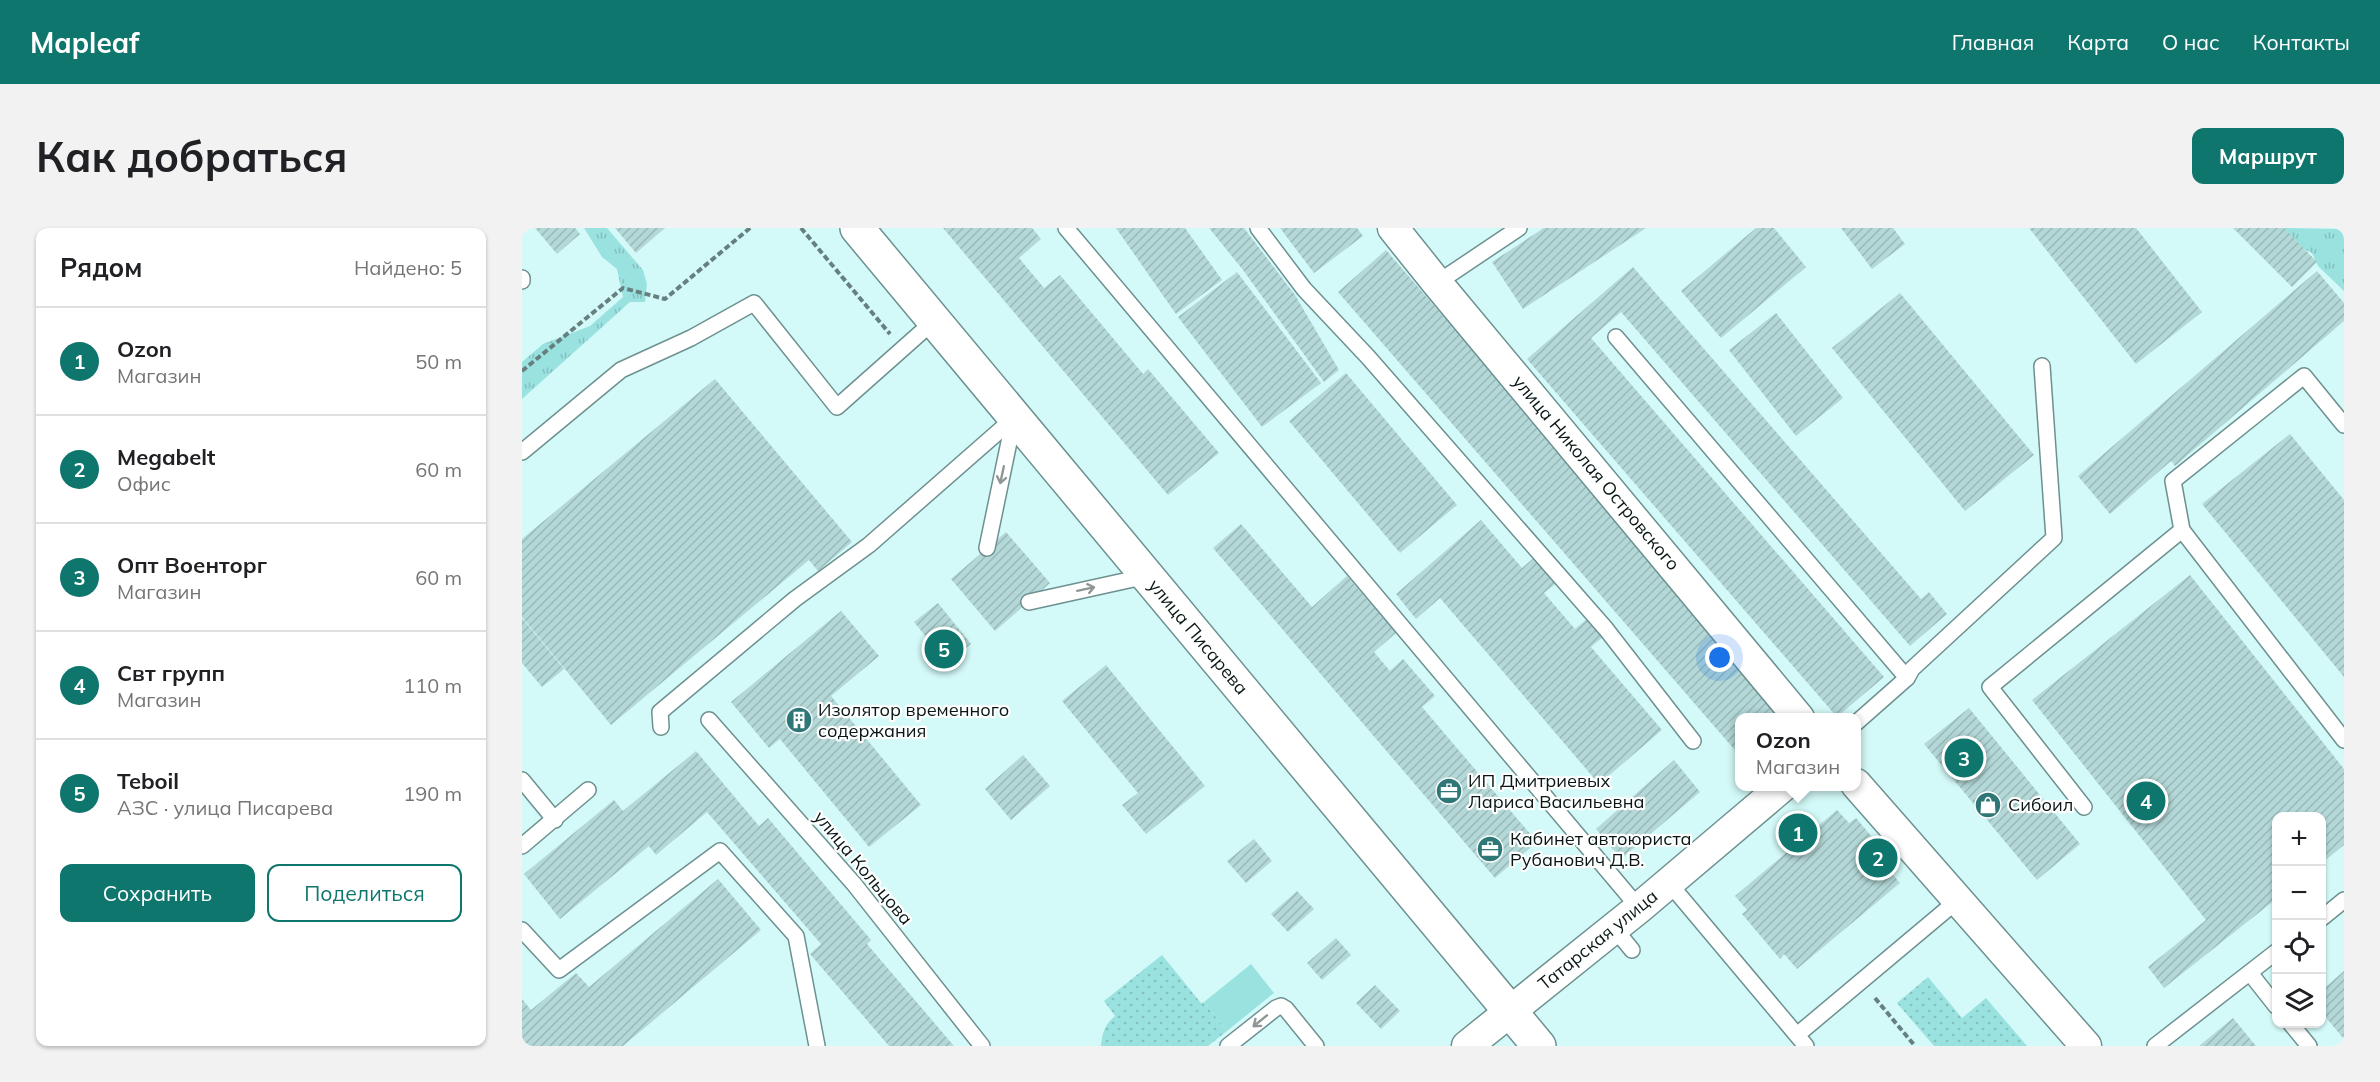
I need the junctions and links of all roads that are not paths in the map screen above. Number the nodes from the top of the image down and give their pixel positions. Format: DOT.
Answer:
graph roads {
  1 [pos="857,228"];
  2 [pos="1066,228"];
  3 [pos="1258,228"];
  4 [pos="1393,228"];
  5 [pos="1519,228"];
  6 [pos="1437,283"];
  7 [pos="935,320"];
  8 [pos="1616,336"];
  9 [pos="2042,366"];
  10 [pos="1014,418"];
  11 [pos="2344,425"];
  12 [pos="522,452"];
  13 [pos="2182,530"];
  14 [pos="987,548"];
  15 [pos="1147,576"];
  16 [pos="1029,602"];
  17 [pos="1907,678"];
  18 [pos="1796,713"];
  19 [pos="1861,719"];
  20 [pos="709,720"];
  21 [pos="661,727"];
  22 [pos="2344,740"];
  23 [pos="1692,741"];
  24 [pos="522,780"];
  25 [pos="1861,789"];
  26 [pos="588,790"];
  27 [pos="1777,791"];
  28 [pos="2085,807"];
  29 [pos="555,820"];
  30 [pos="522,846"];
  31 [pos="1669,883"];
  32 [pos="1958,900"];
  33 [pos="2344,900"];
  34 [pos="1639,908"];
  35 [pos="2326,915"];
  36 [pos="522,930"];
  37 [pos="2272,956"];
  38 [pos="2250,973"];
  39 [pos="2272,999"];
  40 [pos="1510,1012"];
  41 [pos="2295,1028"];
  42 [pos="1802,1040"];
  43 [pos="817,1046"];
  44 [pos="982,1046"];
  45 [pos="1228,1046"];
  46 [pos="1316,1046"];
  47 [pos="1467,1046"];
  48 [pos="1539,1046"];
  49 [pos="2086,1046"];
  50 [pos="2155,1046"];
  51 [pos="2309,1046"];
  1 -- 7 [label="main road, улица Писарева"];
  2 -- 34 [label="lane"];
  3 -- 23 [label="lane"];
  4 -- 6 [label="street, улица Николая Островского"];
  5 -- 6 [label="lane"];
  6 -- 18 [label="street, улица Николая Островского"];
  7 -- 10 [label="main road, улица Писарева"];
  7 -- 12 [label="lane"];
  8 -- 17 [label="lane"];
  9 -- 17 [label="lane"];
  10 -- 14 [label="lane, one-way"];
  10 -- 15 [label="main road, улица Писарева"];
  10 -- 21 [label="lane"];
  11 -- 13 [label="lane"];
  13 -- 22 [label="lane"];
  13 -- 28 [label="lane"];
  16 -- 15 [label="lane, one-way"];
  15 -- 40 [label="main road, улица Писарева"];
  17 -- 19 [label="lane"];
  20 -- 44 [label="lane, улица Кольцова"];
  24 -- 29 [label="lane"];
  25 -- 32 [label="street"];
  26 -- 29 [label="lane"];
  27 -- 31 [label="street, Татарская улица"];
  29 -- 30 [label="lane"];
  31 -- 34 [label="street, Татарская улица"];
  31 -- 42 [label="lane"];
  32 -- 42 [label="lane"];
  32 -- 49 [label="street"];
  33 -- 35 [label="lane"];
  34 -- 40 [label="street, Татарская улица"];
  36 -- 43 [label="lane"];
  37 -- 38 [label="lane"];
  38 -- 39 [label="lane"];
  38 -- 50 [label="lane"];
  40 -- 47 [label="street, Татарская улица"];
  40 -- 48 [label="main road, улица Писарева"];
  41 -- 51 [label="lane"];
  46 -- 45 [label="lane, one-way"];
}
